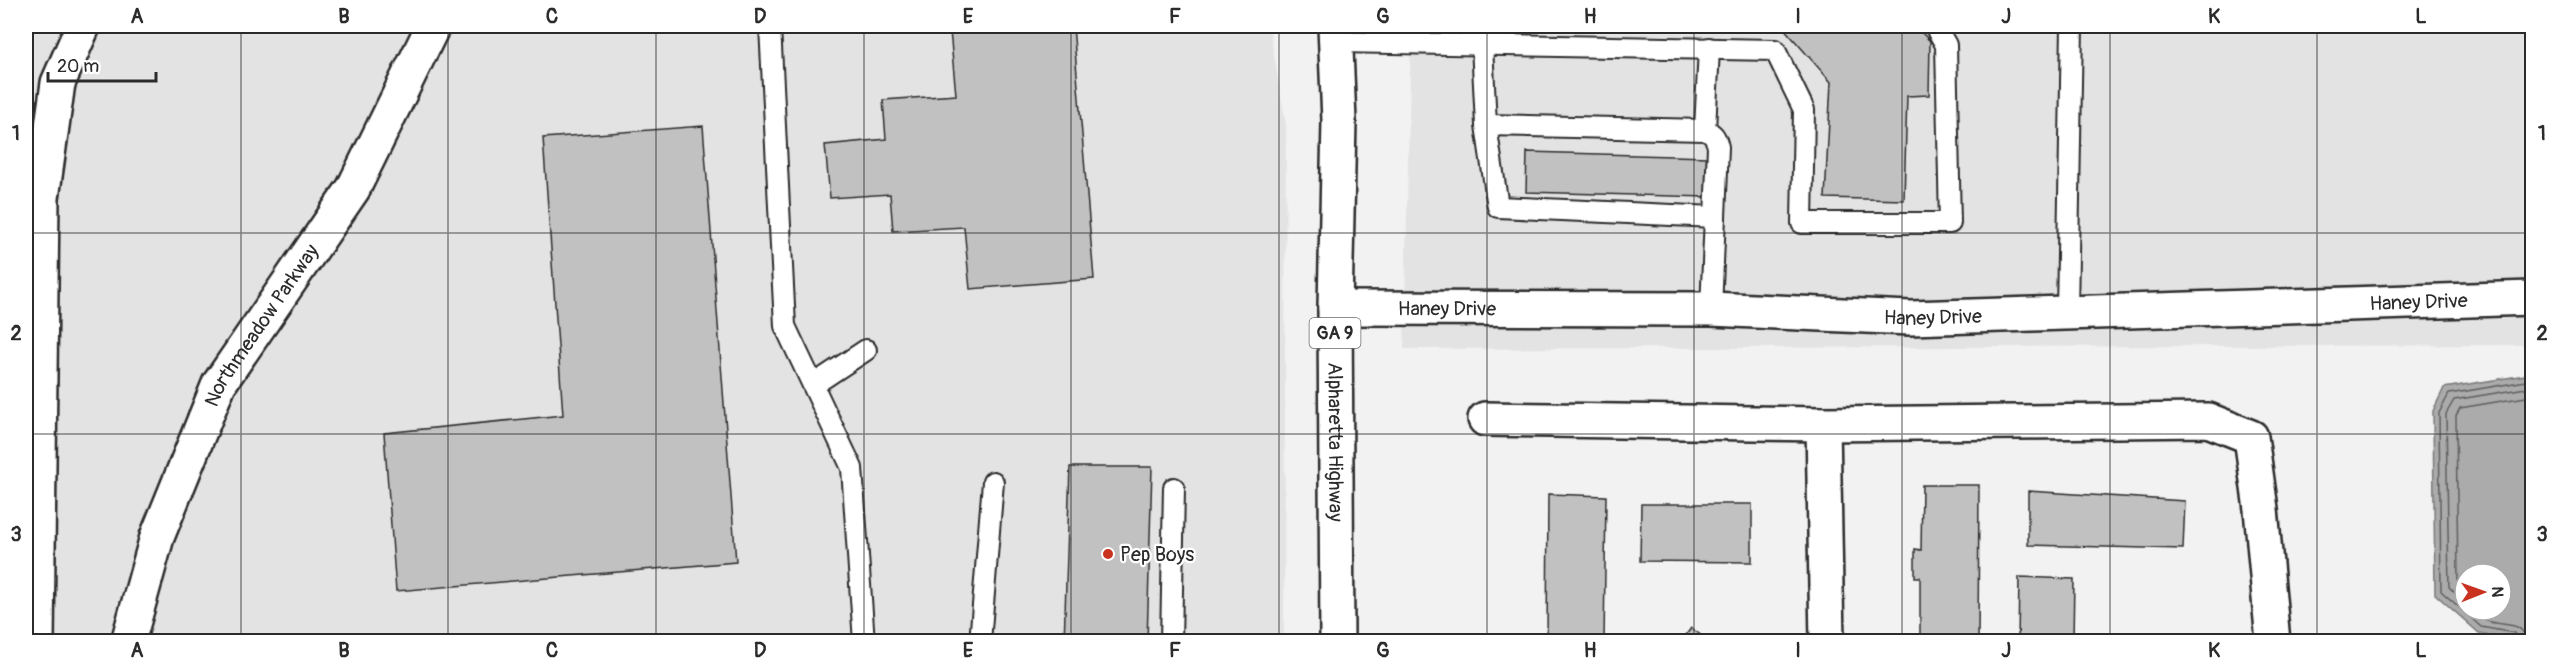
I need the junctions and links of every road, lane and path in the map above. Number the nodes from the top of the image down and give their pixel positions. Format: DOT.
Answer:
graph roads {
  1 [pos="83,26"];
  2 [pos="433,26"];
  3 [pos="770,26"];
  4 [pos="1935,26"];
  5 [pos="2072,26"];
  6 [pos="1336,34"];
  7 [pos="1482,45"];
  8 [pos="1709,48"];
  9 [pos="1486,124"];
  10 [pos="1706,130"];
  11 [pos="1715,217"];
  12 [pos="2532,298"];
  13 [pos="1335,308"];
  14 [pos="1711,309"];
  15 [pos="2067,312"];
  16 [pos="866,350"];
  17 [pos="813,385"];
  18 [pos="1485,419"];
  19 [pos="1823,424"];
  20 [pos="993,482"];
  21 [pos="1174,488"];
  22 [pos="37,642"];
  23 [pos="128,642"];
  24 [pos="864,642"];
  25 [pos="980,642"];
  26 [pos="1171,642"];
  27 [pos="1337,642"];
  28 [pos="1827,642"];
  29 [pos="2273,642"];
  1 -- 22 [label="main road"];
  2 -- 23 [label="main road, Northmeadow Parkway"];
  3 -- 17 [label="lane"];
  4 -- 8 [label="lane"];
  5 -- 15 [label="lane"];
  6 -- 7 [label="lane"];
  6 -- 13 [label="main road, Alpharetta Highway / GA 9"];
  7 -- 8 [label="lane"];
  7 -- 9 [label="lane"];
  8 -- 10 [label="lane"];
  9 -- 10 [label="lane"];
  9 -- 11 [label="lane"];
  10 -- 11 [label="lane"];
  11 -- 14 [label="lane"];
  12 -- 15 [label="main road, Haney Drive"];
  13 -- 14 [label="main road, Haney Drive"];
  13 -- 27 [label="main road, Alpharetta Highway / GA 9"];
  14 -- 15 [label="main road, Haney Drive"];
  16 -- 17 [label="lane"];
  17 -- 24 [label="lane"];
  18 -- 19 [label="main road"];
  19 -- 28 [label="main road"];
  19 -- 29 [label="main road"];
  20 -- 25 [label="lane"];
  21 -- 26 [label="lane"];
}
